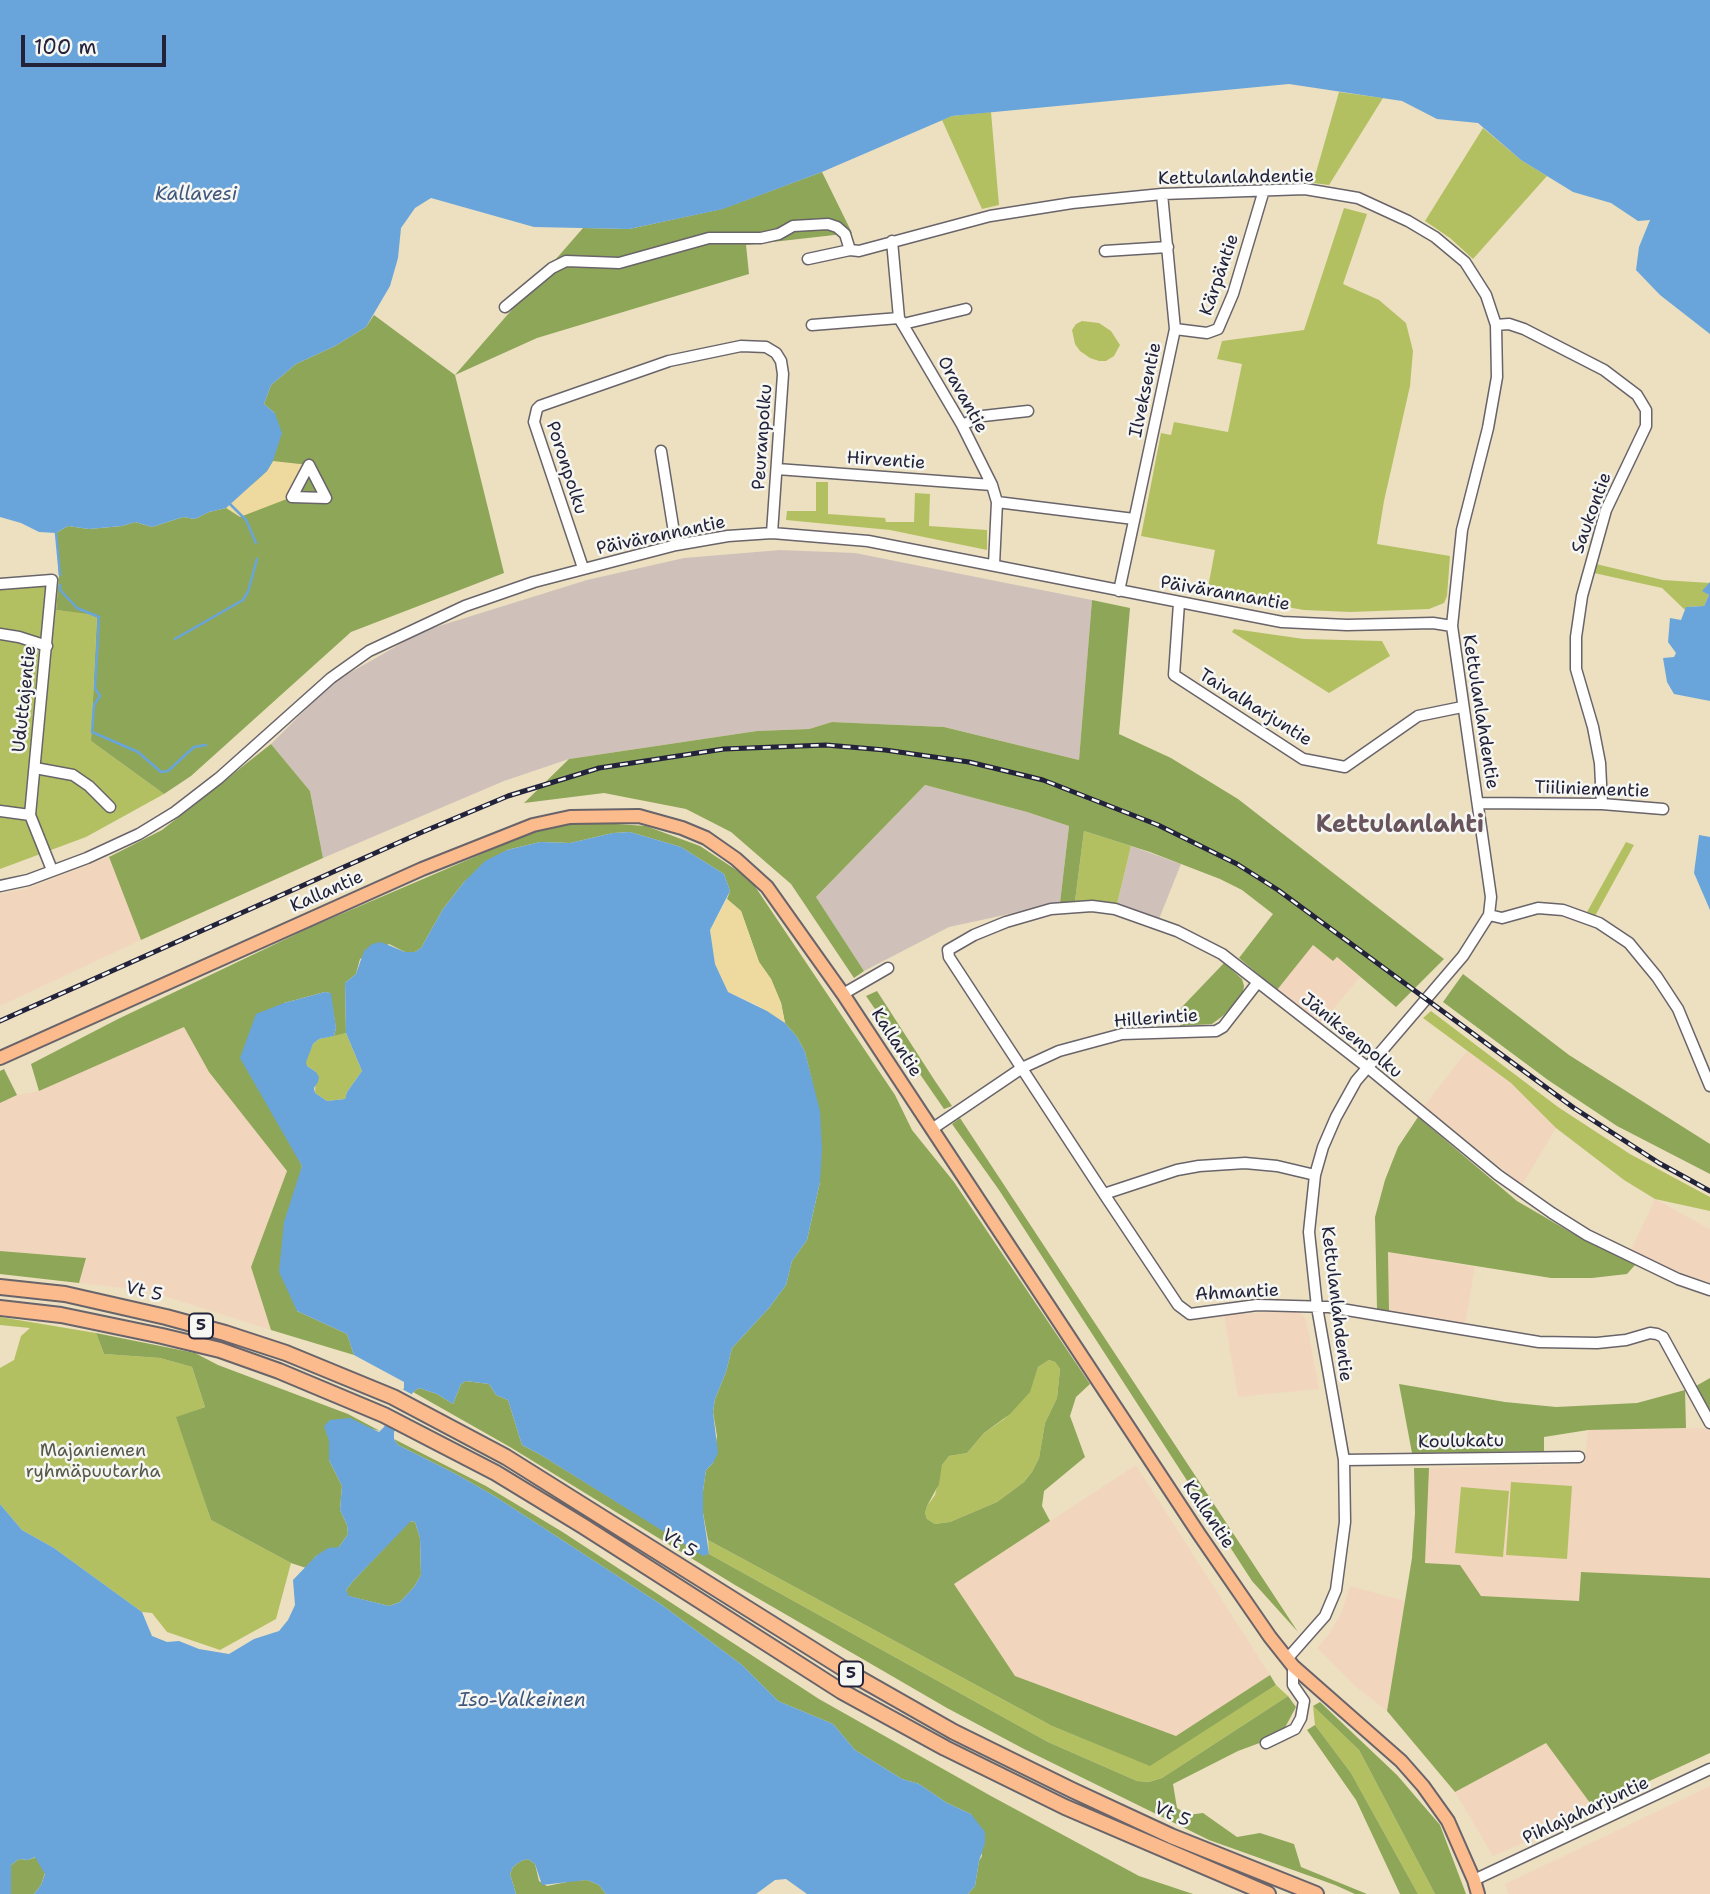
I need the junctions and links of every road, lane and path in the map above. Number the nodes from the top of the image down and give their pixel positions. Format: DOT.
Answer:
graph roads {
  1 [pos="1264,190"];
  2 [pos="1162,194"];
  3 [pos="892,242"];
  4 [pos="1168,247"];
  5 [pos="850,250"];
  6 [pos="1105,251"];
  7 [pos="808,259"];
  8 [pos="505,307"];
  9 [pos="966,309"];
  10 [pos="901,321"];
  11 [pos="812,325"];
  12 [pos="1496,325"];
  13 [pos="1175,328"];
  14 [pos="646,369"];
  15 [pos="1028,411"];
  16 [pos="962,425"];
  17 [pos="661,451"];
  18 [pos="777,469"];
  19 [pos="992,485"];
  20 [pos="997,502"];
  21 [pos="1134,519"];
  22 [pos="772,533"];
  23 [pos="676,545"];
  24 [pos="994,565"];
  25 [pos="583,568"];
  26 [pos="0,584"];
  27 [pos="1119,590"];
  28 [pos="1178,603"];
  29 [pos="1452,626"];
  30 [pos="0,634"];
  31 [pos="47,646"];
  32 [pos="1462,707"];
  33 [pos="35,768"];
  34 [pos="1478,803"];
  35 [pos="1602,804"];
  36 [pos="110,807"];
  37 [pos="1663,809"];
  38 [pos="0,811"];
  39 [pos="30,815"];
  40 [pos="52,870"];
  41 [pos="0,886"];
  42 [pos="1489,915"];
  43 [pos="948,950"];
  44 [pos="888,968"];
  45 [pos="1258,982"];
  46 [pos="843,994"];
  47 [pos="0,1058"];
  48 [pos="1367,1067"];
  49 [pos="1022,1068"];
  50 [pos="1710,1086"];
  51 [pos="932,1129"];
  52 [pos="1315,1175"];
  53 [pos="1104,1194"];
  54 [pos="0,1287"];
  55 [pos="1710,1290"];
  56 [pos="1317,1307"];
  57 [pos="0,1308"];
  58 [pos="1710,1423"];
  59 [pos="1579,1457"];
  60 [pos="1344,1460"];
  61 [pos="1290,1662"];
  62 [pos="1266,1743"];
  63 [pos="1710,1769"];
  64 [pos="1474,1880"];
  65 [pos="1268,1894"];
  66 [pos="1316,1894"];
  67 [pos="1478,1894"];
  1 -- 2 [label="street, Kettulanlahdentie"];
  1 -- 12 [label="street, Kettulanlahdentie"];
  1 -- 13 [label="street, Kärpäntie"];
  2 -- 3 [label="street, Kettulanlahdentie"];
  2 -- 4 [label="street, Ilveksentie"];
  3 -- 5 [label="street, Kettulanlahdentie"];
  3 -- 10 [label="street, Oravantie"];
  4 -- 6 [label="street"];
  4 -- 13 [label="street, Ilveksentie"];
  5 -- 7 [label="street, Kettulanlahdentie"];
  5 -- 8 [label="street"];
  9 -- 10 [label="street"];
  10 -- 11 [label="street"];
  10 -- 16 [label="street, Oravantie"];
  12 -- 29 [label="street, Kettulanlahdentie"];
  12 -- 35 [label="street, Saukontie"];
  13 -- 21 [label="street, Ilveksentie"];
  14 -- 18 [label="street, Peuranpolku"];
  14 -- 25 [label="street, Poronpolku"];
  15 -- 16 [label="street"];
  16 -- 19 [label="street, Oravantie"];
  17 -- 23 [label="street"];
  18 -- 19 [label="street, Hirventie"];
  18 -- 22 [label="street, Peuranpolku"];
  19 -- 20 [label="street, Oravantie"];
  20 -- 21 [label="street"];
  20 -- 24 [label="street, Oravantie"];
  21 -- 27 [label="street, Ilveksentie"];
  22 -- 23 [label="street, Päivärannantie"];
  22 -- 24 [label="street, Päivärannantie"];
  23 -- 25 [label="street, Päivärannantie"];
  24 -- 27 [label="street, Päivärannantie"];
  25 -- 40 [label="street, Päivärannantie"];
  26 -- 31 [label="street, Uduttajentie"];
  27 -- 28 [label="street, Päivärannantie"];
  28 -- 29 [label="street, Päivärannantie"];
  28 -- 32 [label="street, Taivalharjuntie"];
  29 -- 32 [label="street, Kettulanlahdentie"];
  30 -- 31 [label="street"];
  31 -- 33 [label="street, Uduttajentie"];
  32 -- 34 [label="street, Kettulanlahdentie"];
  33 -- 36 [label="street"];
  33 -- 39 [label="street, Uduttajentie"];
  34 -- 35 [label="street, Tiiliniementie"];
  34 -- 42 [label="street, Kettulanlahdentie"];
  35 -- 37 [label="street, Tiiliniementie"];
  38 -- 39 [label="street"];
  39 -- 40 [label="street, Uduttajentie"];
  40 -- 41 [label="street, Päivärannantie"];
  42 -- 48 [label="street, Kettulanlahdentie"];
  42 -- 50 [label="street"];
  43 -- 45 [label="street, Jäniksenpolku"];
  43 -- 49 [label="street, Ahmantie"];
  44 -- 46 [label="street"];
  45 -- 48 [label="street, Jäniksenpolku"];
  45 -- 49 [label="street, Hillerintie"];
  46 -- 47 [label="main road, Kallantie"];
  46 -- 51 [label="main road, Kallantie"];
  48 -- 52 [label="street, Kettulanlahdentie"];
  48 -- 55 [label="street, Jäniksenpolku"];
  49 -- 51 [label="street, Hillerintie"];
  49 -- 53 [label="street, Ahmantie"];
  51 -- 61 [label="main road, Kallantie"];
  52 -- 53 [label="street"];
  52 -- 56 [label="street, Kettulanlahdentie"];
  53 -- 56 [label="street, Ahmantie"];
  54 -- 66 [label="highway, Vt 5 / 5"];
  56 -- 58 [label="street, Ahmantie"];
  56 -- 60 [label="street, Kettulanlahdentie"];
  57 -- 65 [label="highway, Vt 5 / 5"];
  59 -- 60 [label="street, Koulukatu"];
  60 -- 61 [label="street, Kettulanlahdentie"];
  61 -- 62 [label="street"];
  61 -- 64 [label="main road, Kallantie"];
  63 -- 64 [label="street, Pihlajaharjuntie"];
  64 -- 67 [label="main road, Kallantie"];
}
